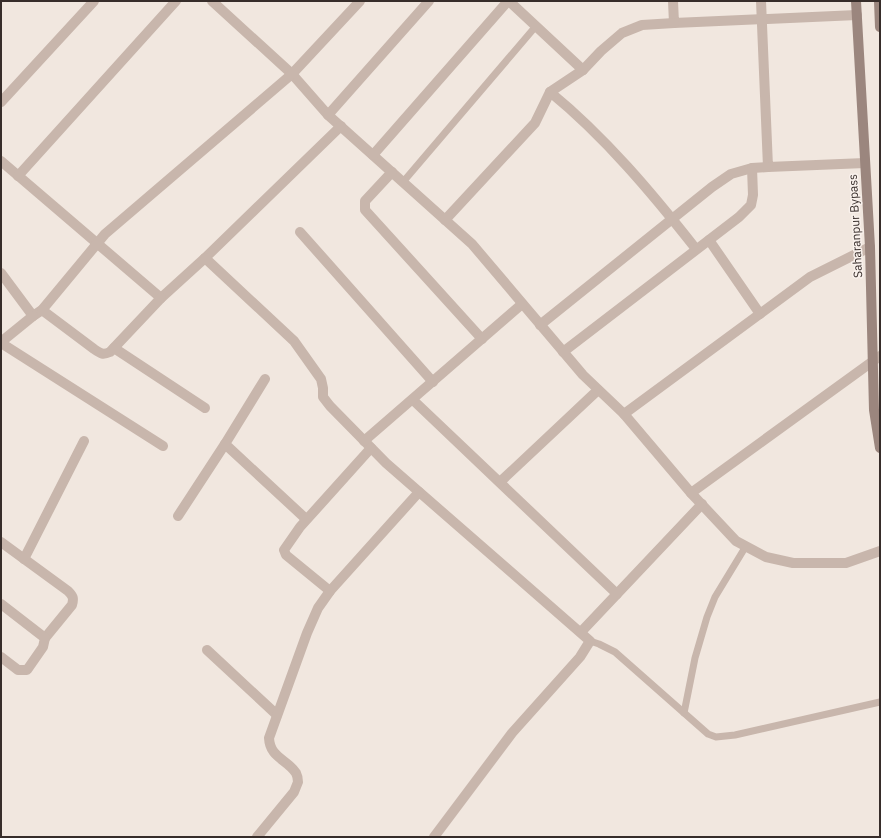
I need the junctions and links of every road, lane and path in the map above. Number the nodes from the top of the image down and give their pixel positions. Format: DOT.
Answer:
graph roads {
  1 [pos="94,1"];
  2 [pos="176,1"];
  3 [pos="212,1"];
  4 [pos="360,1"];
  5 [pos="429,1"];
  6 [pos="673,1"];
  7 [pos="761,1"];
  8 [pos="856,1"];
  9 [pos="879,1"];
  10 [pos="505,2"];
  11 [pos="857,15"];
  12 [pos="762,20"];
  13 [pos="674,23"];
  14 [pos="536,26"];
  15 [pos="880,27"];
  16 [pos="583,70"];
  17 [pos="292,74"];
  18 [pos="550,92"];
  19 [pos="1,102"];
  20 [pos="328,115"];
  21 [pos="341,126"];
  22 [pos="373,155"];
  23 [pos="1,161"];
  24 [pos="864,163"];
  25 [pos="768,167"];
  26 [pos="752,168"];
  27 [pos="392,172"];
  28 [pos="18,176"];
  29 [pos="403,182"];
  30 [pos="672,219"];
  31 [pos="445,220"];
  32 [pos="300,232"];
  33 [pos="709,240"];
  34 [pos="96,243"];
  35 [pos="870,247"];
  36 [pos="696,249"];
  37 [pos="204,258"];
  38 [pos="1,273"];
  39 [pos="161,298"];
  40 [pos="522,304"];
  41 [pos="42,310"];
  42 [pos="760,314"];
  43 [pos="33,316"];
  44 [pos="540,325"];
  45 [pos="482,339"];
  46 [pos="1,343"];
  47 [pos="114,348"];
  48 [pos="563,352"];
  49 [pos="876,358"];
  50 [pos="265,379"];
  51 [pos="433,382"];
  52 [pos="598,390"];
  53 [pos="413,400"];
  54 [pos="205,408"];
  55 [pos="624,414"];
  56 [pos="84,441"];
  57 [pos="225,444"];
  58 [pos="368,445"];
  59 [pos="164,446"];
  60 [pos="880,446"];
  61 [pos="500,482"];
  62 [pos="419,492"];
  63 [pos="691,493"];
  64 [pos="702,504"];
  65 [pos="178,516"];
  66 [pos="306,519"];
  67 [pos="1,542"];
  68 [pos="746,546"];
  69 [pos="880,551"];
  70 [pos="24,559"];
  71 [pos="330,591"];
  72 [pos="617,594"];
  73 [pos="1,604"];
  74 [pos="580,632"];
  75 [pos="45,638"];
  76 [pos="590,641"];
  77 [pos="207,650"];
  78 [pos="1,657"];
  79 [pos="880,702"];
  80 [pos="684,713"];
  81 [pos="277,715"];
  82 [pos="257,837"];
  83 [pos="434,837"];
  1 -- 19 [label="street"];
  2 -- 28 [label="street"];
  3 -- 17 [label="street"];
  4 -- 17 [label="street"];
  5 -- 20 [label="street"];
  6 -- 13 [label="street"];
  7 -- 12 [label="street"];
  8 -- 11 [label="main road, Saharanpur Bypass"];
  9 -- 15 [label="main road"];
  10 -- 14 [label="street"];
  10 -- 22 [label="street"];
  11 -- 12 [label="street"];
  11 -- 24 [label="main road, Saharanpur Bypass"];
  12 -- 13 [label="street"];
  12 -- 25 [label="street"];
  13 -- 16 [label="street"];
  14 -- 16 [label="street"];
  14 -- 29 [label="lane"];
  16 -- 18 [label="street"];
  17 -- 20 [label="street"];
  17 -- 34 [label="street"];
  18 -- 30 [label="street"];
  18 -- 31 [label="street"];
  20 -- 21 [label="street"];
  21 -- 22 [label="street"];
  21 -- 37 [label="street"];
  22 -- 27 [label="street"];
  23 -- 28 [label="street"];
  24 -- 25 [label="street"];
  24 -- 35 [label="main road, Saharanpur Bypass"];
  25 -- 26 [label="street"];
  26 -- 30 [label="street"];
  26 -- 33 [label="street"];
  27 -- 29 [label="street"];
  27 -- 45 [label="street"];
  28 -- 34 [label="street"];
  29 -- 31 [label="street"];
  30 -- 36 [label="street"];
  30 -- 44 [label="street"];
  31 -- 40 [label="street"];
  32 -- 51 [label="street"];
  33 -- 36 [label="street"];
  33 -- 42 [label="street"];
  34 -- 39 [label="street"];
  34 -- 41 [label="street"];
  35 -- 42 [label="street"];
  35 -- 49 [label="main road, Saharanpur Bypass"];
  36 -- 48 [label="street"];
  37 -- 39 [label="street"];
  37 -- 58 [label="street"];
  38 -- 43 [label="street"];
  39 -- 47 [label="street"];
  40 -- 44 [label="street"];
  40 -- 45 [label="street"];
  41 -- 43 [label="street"];
  41 -- 47 [label="street"];
  42 -- 55 [label="street"];
  43 -- 46 [label="street"];
  44 -- 48 [label="street"];
  45 -- 51 [label="street"];
  46 -- 59 [label="street"];
  47 -- 54 [label="street"];
  48 -- 52 [label="street"];
  49 -- 60 [label="main road, Saharanpur Bypass"];
  49 -- 63 [label="street"];
  50 -- 57 [label="street"];
  51 -- 53 [label="street"];
  52 -- 55 [label="street"];
  52 -- 61 [label="street"];
  53 -- 58 [label="street"];
  53 -- 61 [label="street"];
  55 -- 63 [label="street"];
  56 -- 70 [label="street"];
  57 -- 65 [label="street"];
  57 -- 66 [label="street"];
  58 -- 62 [label="street"];
  58 -- 66 [label="street"];
  61 -- 72 [label="street"];
  62 -- 71 [label="street"];
  62 -- 74 [label="street"];
  63 -- 64 [label="street"];
  64 -- 68 [label="street"];
  64 -- 72 [label="street"];
  66 -- 71 [label="street"];
  67 -- 70 [label="street"];
  68 -- 69 [label="street"];
  68 -- 80 [label="lane"];
  70 -- 75 [label="street"];
  71 -- 81 [label="street"];
  72 -- 74 [label="street"];
  73 -- 75 [label="street"];
  74 -- 76 [label="street"];
  75 -- 78 [label="street"];
  76 -- 80 [label="lane"];
  76 -- 83 [label="street"];
  77 -- 81 [label="street"];
  79 -- 80 [label="lane"];
  81 -- 82 [label="street"];
}
